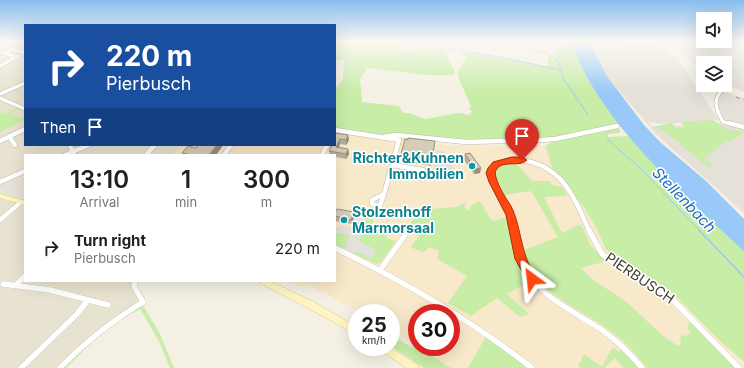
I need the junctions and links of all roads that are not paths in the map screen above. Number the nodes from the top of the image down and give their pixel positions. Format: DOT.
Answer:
graph roads {
  1 [pos="14,58"];
  2 [pos="0,66"];
  3 [pos="24,82"];
  4 [pos="720,92"];
  5 [pos="1,93"];
  6 [pos="0,98"];
  7 [pos="24,109"];
  8 [pos="617,126"];
  9 [pos="744,127"];
  10 [pos="24,129"];
  11 [pos="336,130"];
  12 [pos="10,136"];
  13 [pos="383,137"];
  14 [pos="0,141"];
  15 [pos="15,145"];
  16 [pos="87,146"];
  17 [pos="154,146"];
  18 [pos="73,154"];
  19 [pos="147,154"];
  20 [pos="392,165"];
  21 [pos="24,171"];
  22 [pos="422,172"];
  23 [pos="0,182"];
  24 [pos="384,194"];
  25 [pos="0,196"];
  26 [pos="23,202"];
  27 [pos="0,220"];
  28 [pos="404,235"];
  29 [pos="336,248"];
  30 [pos="380,270"];
  31 [pos="24,277"];
  32 [pos="135,282"];
  33 [pos="265,282"];
  34 [pos="1,285"];
  35 [pos="16,285"];
  36 [pos="88,300"];
  37 [pos="108,305"];
  38 [pos="348,326"];
  39 [pos="397,356"];
  40 [pos="21,368"];
  41 [pos="60,368"];
  42 [pos="415,368"];
  43 [pos="532,368"];
  44 [pos="642,368"];
  45 [pos="739,368"];
  1 -- 2 [label="street"];
  3 -- 5 [label="street"];
  4 -- 9 [label="street"];
  6 -- 7 [label="street"];
  8 -- 13 [label="street"];
  10 -- 12 [label="street"];
  11 -- 13 [label="street"];
  12 -- 14 [label="street"];
  12 -- 15 [label="street"];
  13 -- 20 [label="street"];
  16 -- 18 [label="street"];
  17 -- 19 [label="street"];
  20 -- 22 [label="street"];
  20 -- 24 [label="street"];
  21 -- 23 [label="street"];
  25 -- 26 [label="main road"];
  26 -- 27 [label="street"];
  28 -- 30 [label="street"];
  29 -- 30 [label="street"];
  30 -- 43 [label="street"];
  31 -- 35 [label="street"];
  32 -- 41 [label="street"];
  33 -- 38 [label="main road"];
  34 -- 35 [label="street"];
  35 -- 36 [label="street"];
  36 -- 37 [label="street"];
  36 -- 40 [label="street"];
  39 -- 42 [label="main road"];
  44 -- 45 [label="street, PIERBUSCH"];
}
